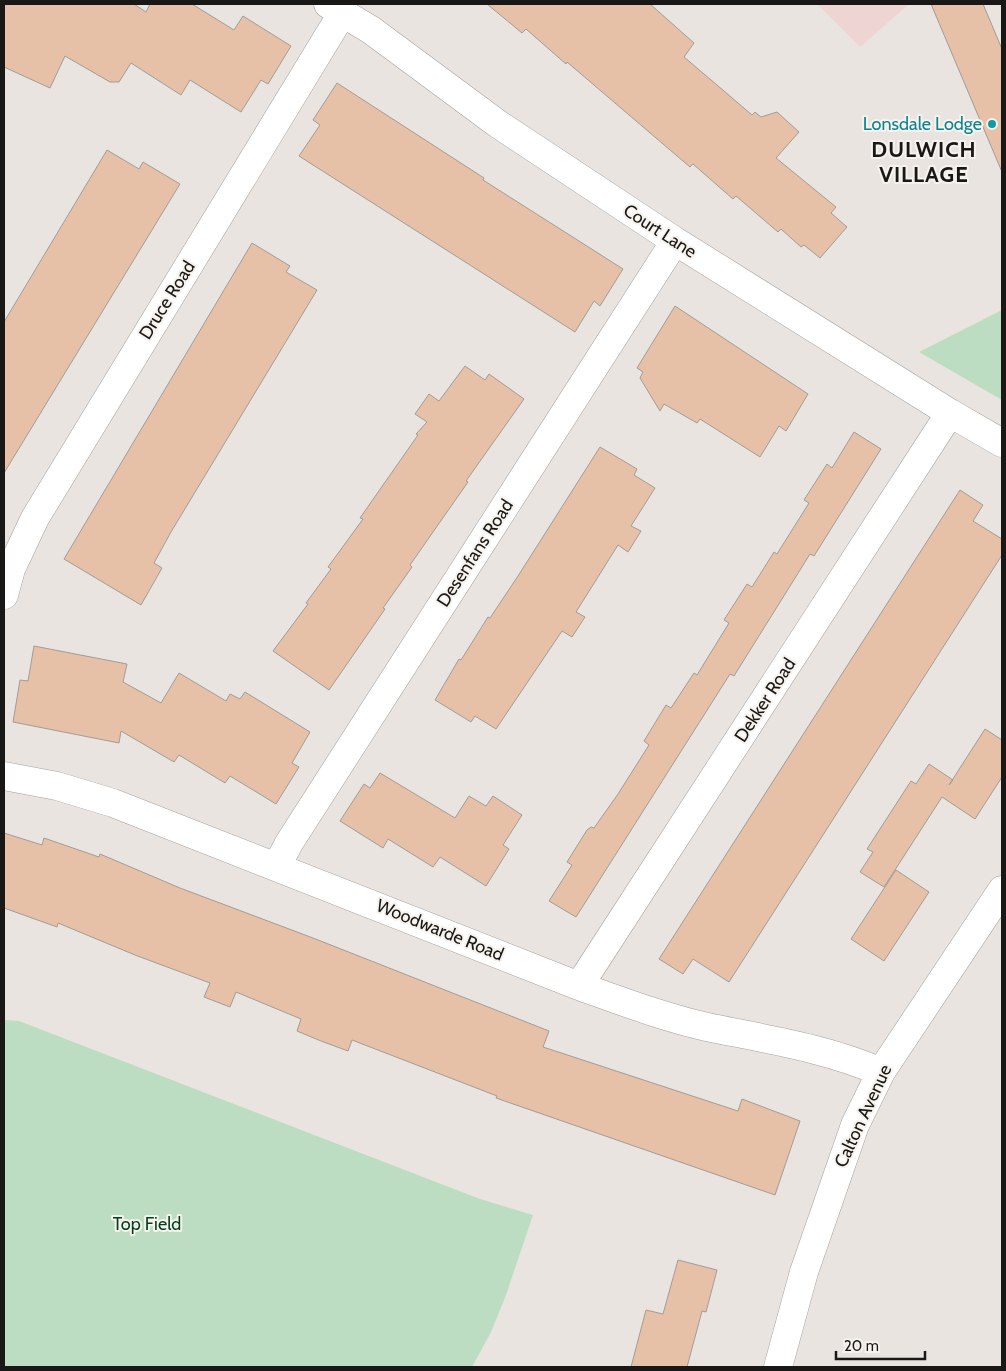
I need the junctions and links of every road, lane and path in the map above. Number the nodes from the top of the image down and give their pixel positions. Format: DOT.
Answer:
graph roads {
  1 [pos="335,8"];
  2 [pos="675,241"];
  3 [pos="950,414"];
  4 [pos="1002,443"];
  5 [pos="4,595"];
  6 [pos="4,776"];
  7 [pos="277,866"];
  8 [pos="1002,890"];
  9 [pos="579,986"];
  10 [pos="881,1072"];
  11 [pos="778,1367"];
  1 -- 2 [label="street, Court Lane"];
  1 -- 5 [label="street, Druce Road"];
  2 -- 3 [label="street, Court Lane"];
  2 -- 7 [label="street, Desenfans Road"];
  3 -- 4 [label="street, Court Lane"];
  3 -- 9 [label="street, Dekker Road"];
  6 -- 7 [label="street, Woodwarde Road"];
  7 -- 9 [label="street, Woodwarde Road"];
  8 -- 10 [label="street, Calton Avenue"];
  9 -- 10 [label="street, Woodwarde Road"];
  10 -- 11 [label="street, Calton Avenue"];
}
